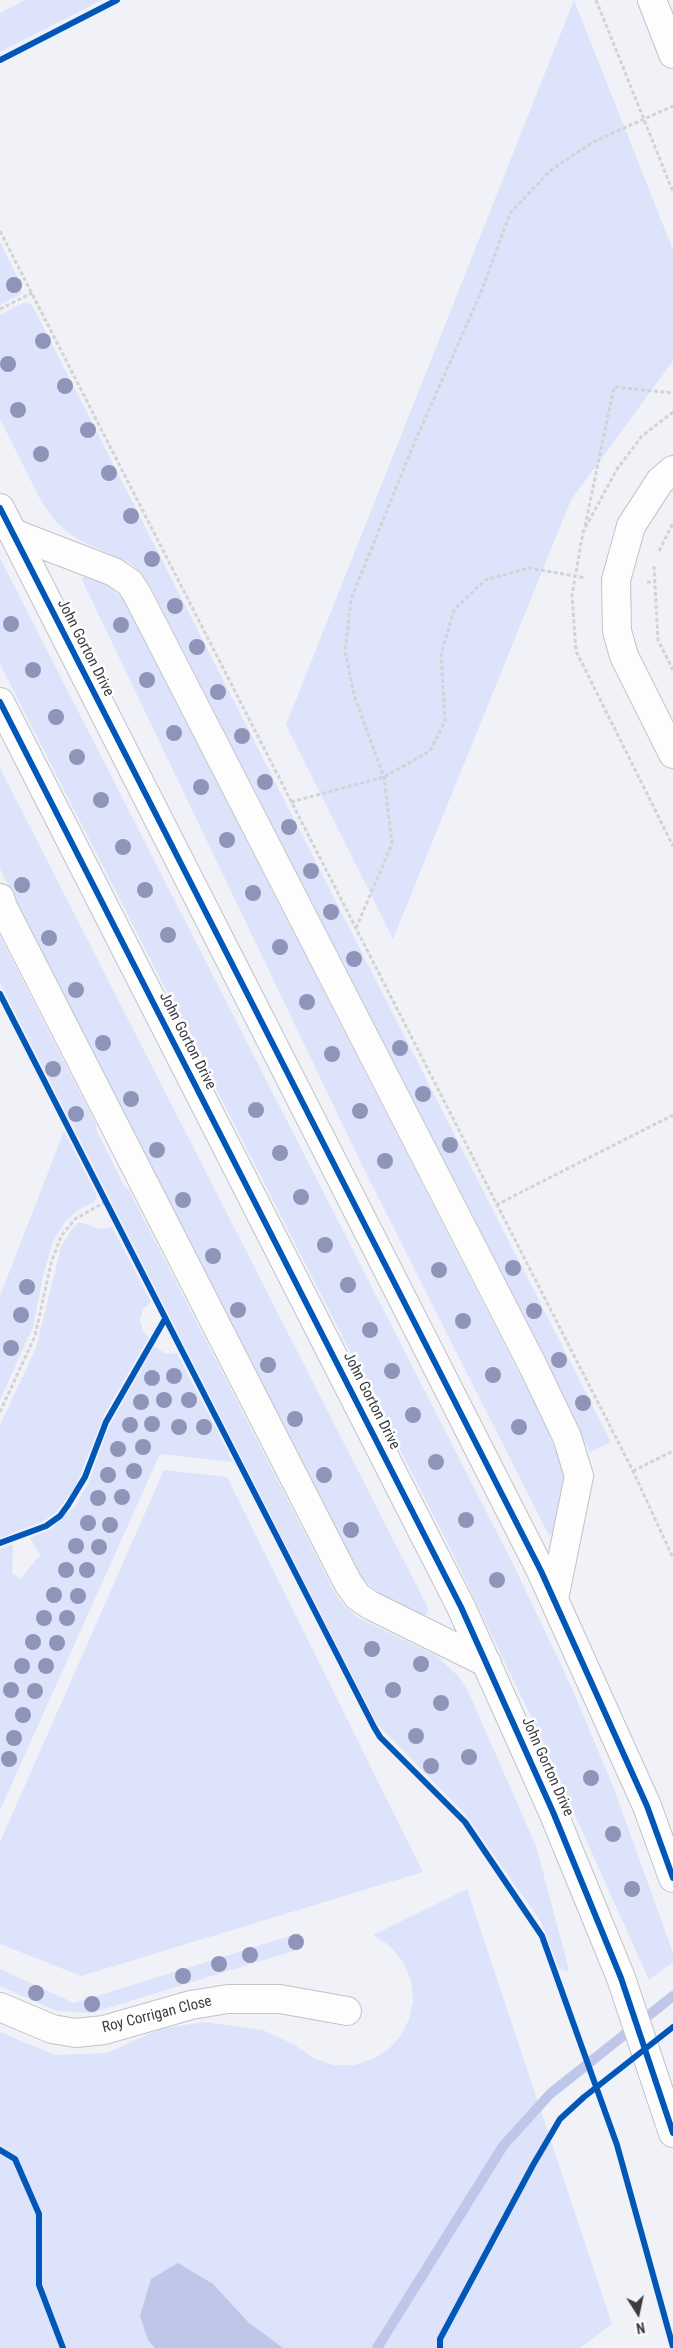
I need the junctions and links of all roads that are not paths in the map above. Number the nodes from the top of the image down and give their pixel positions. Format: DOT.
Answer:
graph roads {
  1 [pos="652,0"];
  2 [pos="673,54"];
  3 [pos="673,470"];
  4 [pos="0,508"];
  5 [pos="13,533"];
  6 [pos="0,702"];
  7 [pos="673,754"];
  8 [pos="0,898"];
  9 [pos="554,1599"];
  10 [pos="487,1663"];
  11 [pos="673,1878"];
  12 [pos="0,2007"];
  13 [pos="347,2011"];
  14 [pos="673,2133"];
  1 -- 2 [label="main road"];
  3 -- 7 [label="main road"];
  4 -- 5 [label="main road, John Gorton Drive"];
  5 -- 9 [label="main road, John Gorton Drive"];
  5 -- 9 [label="main road"];
  6 -- 10 [label="main road, John Gorton Drive"];
  8 -- 10 [label="main road"];
  9 -- 11 [label="main road, John Gorton Drive"];
  10 -- 14 [label="main road, John Gorton Drive"];
  12 -- 13 [label="main road, Roy Corrigan Close"];
}
